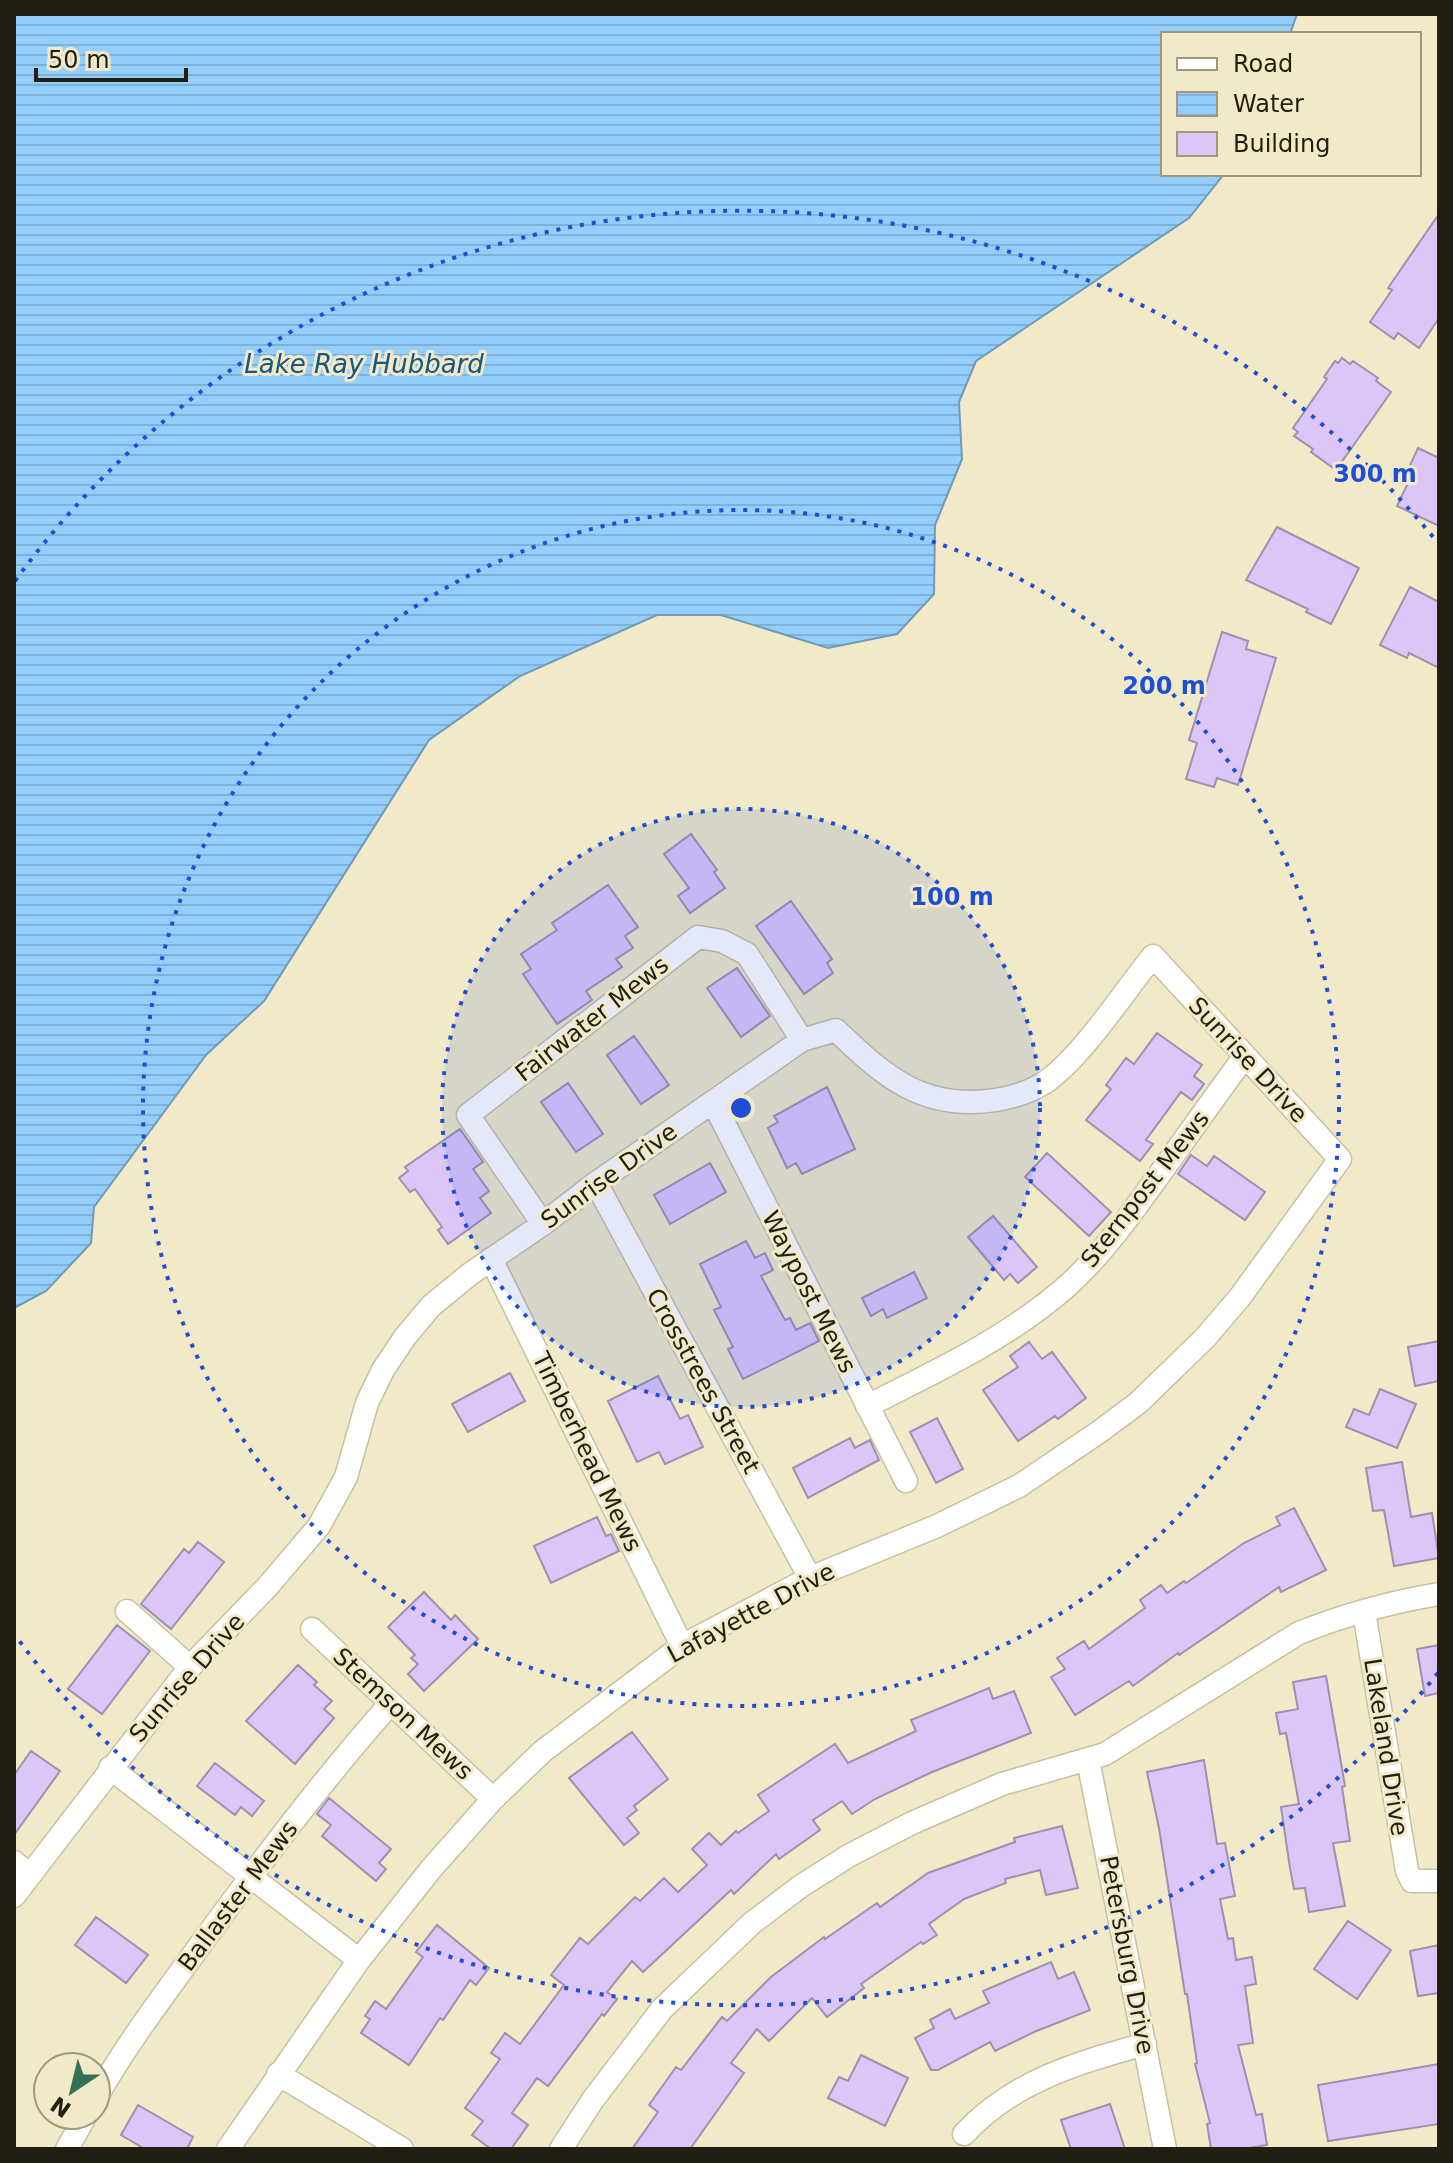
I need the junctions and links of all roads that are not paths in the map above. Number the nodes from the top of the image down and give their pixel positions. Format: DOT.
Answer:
graph roads {
  1 [pos="802,1040"];
  2 [pos="1245,1056"];
  3 [pos="713,1102"];
  4 [pos="1340,1159"];
  5 [pos="596,1183"];
  6 [pos="543,1224"];
  7 [pos="491,1259"];
  8 [pos="867,1406"];
  9 [pos="906,1481"];
  10 [pos="810,1578"];
  11 [pos="1439,1594"];
  12 [pos="127,1611"];
  13 [pos="1364,1612"];
  14 [pos="312,1629"];
  15 [pos="682,1646"];
  16 [pos="190,1667"];
  17 [pos="391,1703"];
  18 [pos="1088,1760"];
  19 [pos="110,1768"];
  20 [pos="493,1799"];
  21 [pos="22,1868"];
  22 [pos="251,1876"];
  23 [pos="1439,1881"];
  24 [pos="14,1896"];
  25 [pos="359,1960"];
  26 [pos="1145,2044"];
  27 [pos="112,2072"];
  28 [pos="278,2074"];
  29 [pos="77,2131"];
  30 [pos="964,2134"];
  31 [pos="67,2149"];
  32 [pos="228,2149"];
  33 [pos="402,2149"];
  34 [pos="561,2149"];
  35 [pos="1165,2149"];
  1 -- 2 [label="street, Sunrise Drive"];
  1 -- 3 [label="street, Sunrise Drive"];
  1 -- 6 [label="street, Fairwater Mews"];
  2 -- 4 [label="street, Sunrise Drive"];
  2 -- 8 [label="street, Sternpost Mews"];
  3 -- 5 [label="street, Sunrise Drive"];
  3 -- 8 [label="street, Waypost Mews"];
  4 -- 10 [label="street, Lafayette Drive"];
  5 -- 6 [label="street, Sunrise Drive"];
  5 -- 10 [label="street, Crosstrees Street"];
  6 -- 7 [label="street, Sunrise Drive"];
  7 -- 15 [label="street, Timberhead Mews"];
  7 -- 16 [label="street, Sunrise Drive"];
  8 -- 9 [label="street, Waypost Mews"];
  10 -- 15 [label="street, Lafayette Drive"];
  11 -- 13 [label="street"];
  12 -- 16 [label="street"];
  13 -- 18 [label="street"];
  13 -- 23 [label="street, Lakeland Drive"];
  14 -- 17 [label="street, Stemson Mews"];
  15 -- 20 [label="street, Lafayette Drive"];
  16 -- 19 [label="street, Sunrise Drive"];
  17 -- 20 [label="street, Stemson Mews"];
  17 -- 22 [label="street, Ballaster Mews"];
  18 -- 26 [label="street, Petersburg Drive"];
  18 -- 34 [label="street"];
  19 -- 21 [label="street, Sunrise Drive"];
  19 -- 22 [label="street"];
  20 -- 25 [label="street, Lafayette Drive"];
  21 -- 24 [label="street, Sunrise Drive"];
  22 -- 25 [label="street"];
  22 -- 27 [label="street, Ballaster Mews"];
  25 -- 28 [label="street, Lafayette Drive"];
  26 -- 30 [label="street"];
  26 -- 35 [label="street, Petersburg Drive"];
  28 -- 32 [label="street, Lafayette Drive"];
  28 -- 33 [label="street"];
  29 -- 31 [label="street"];
}
